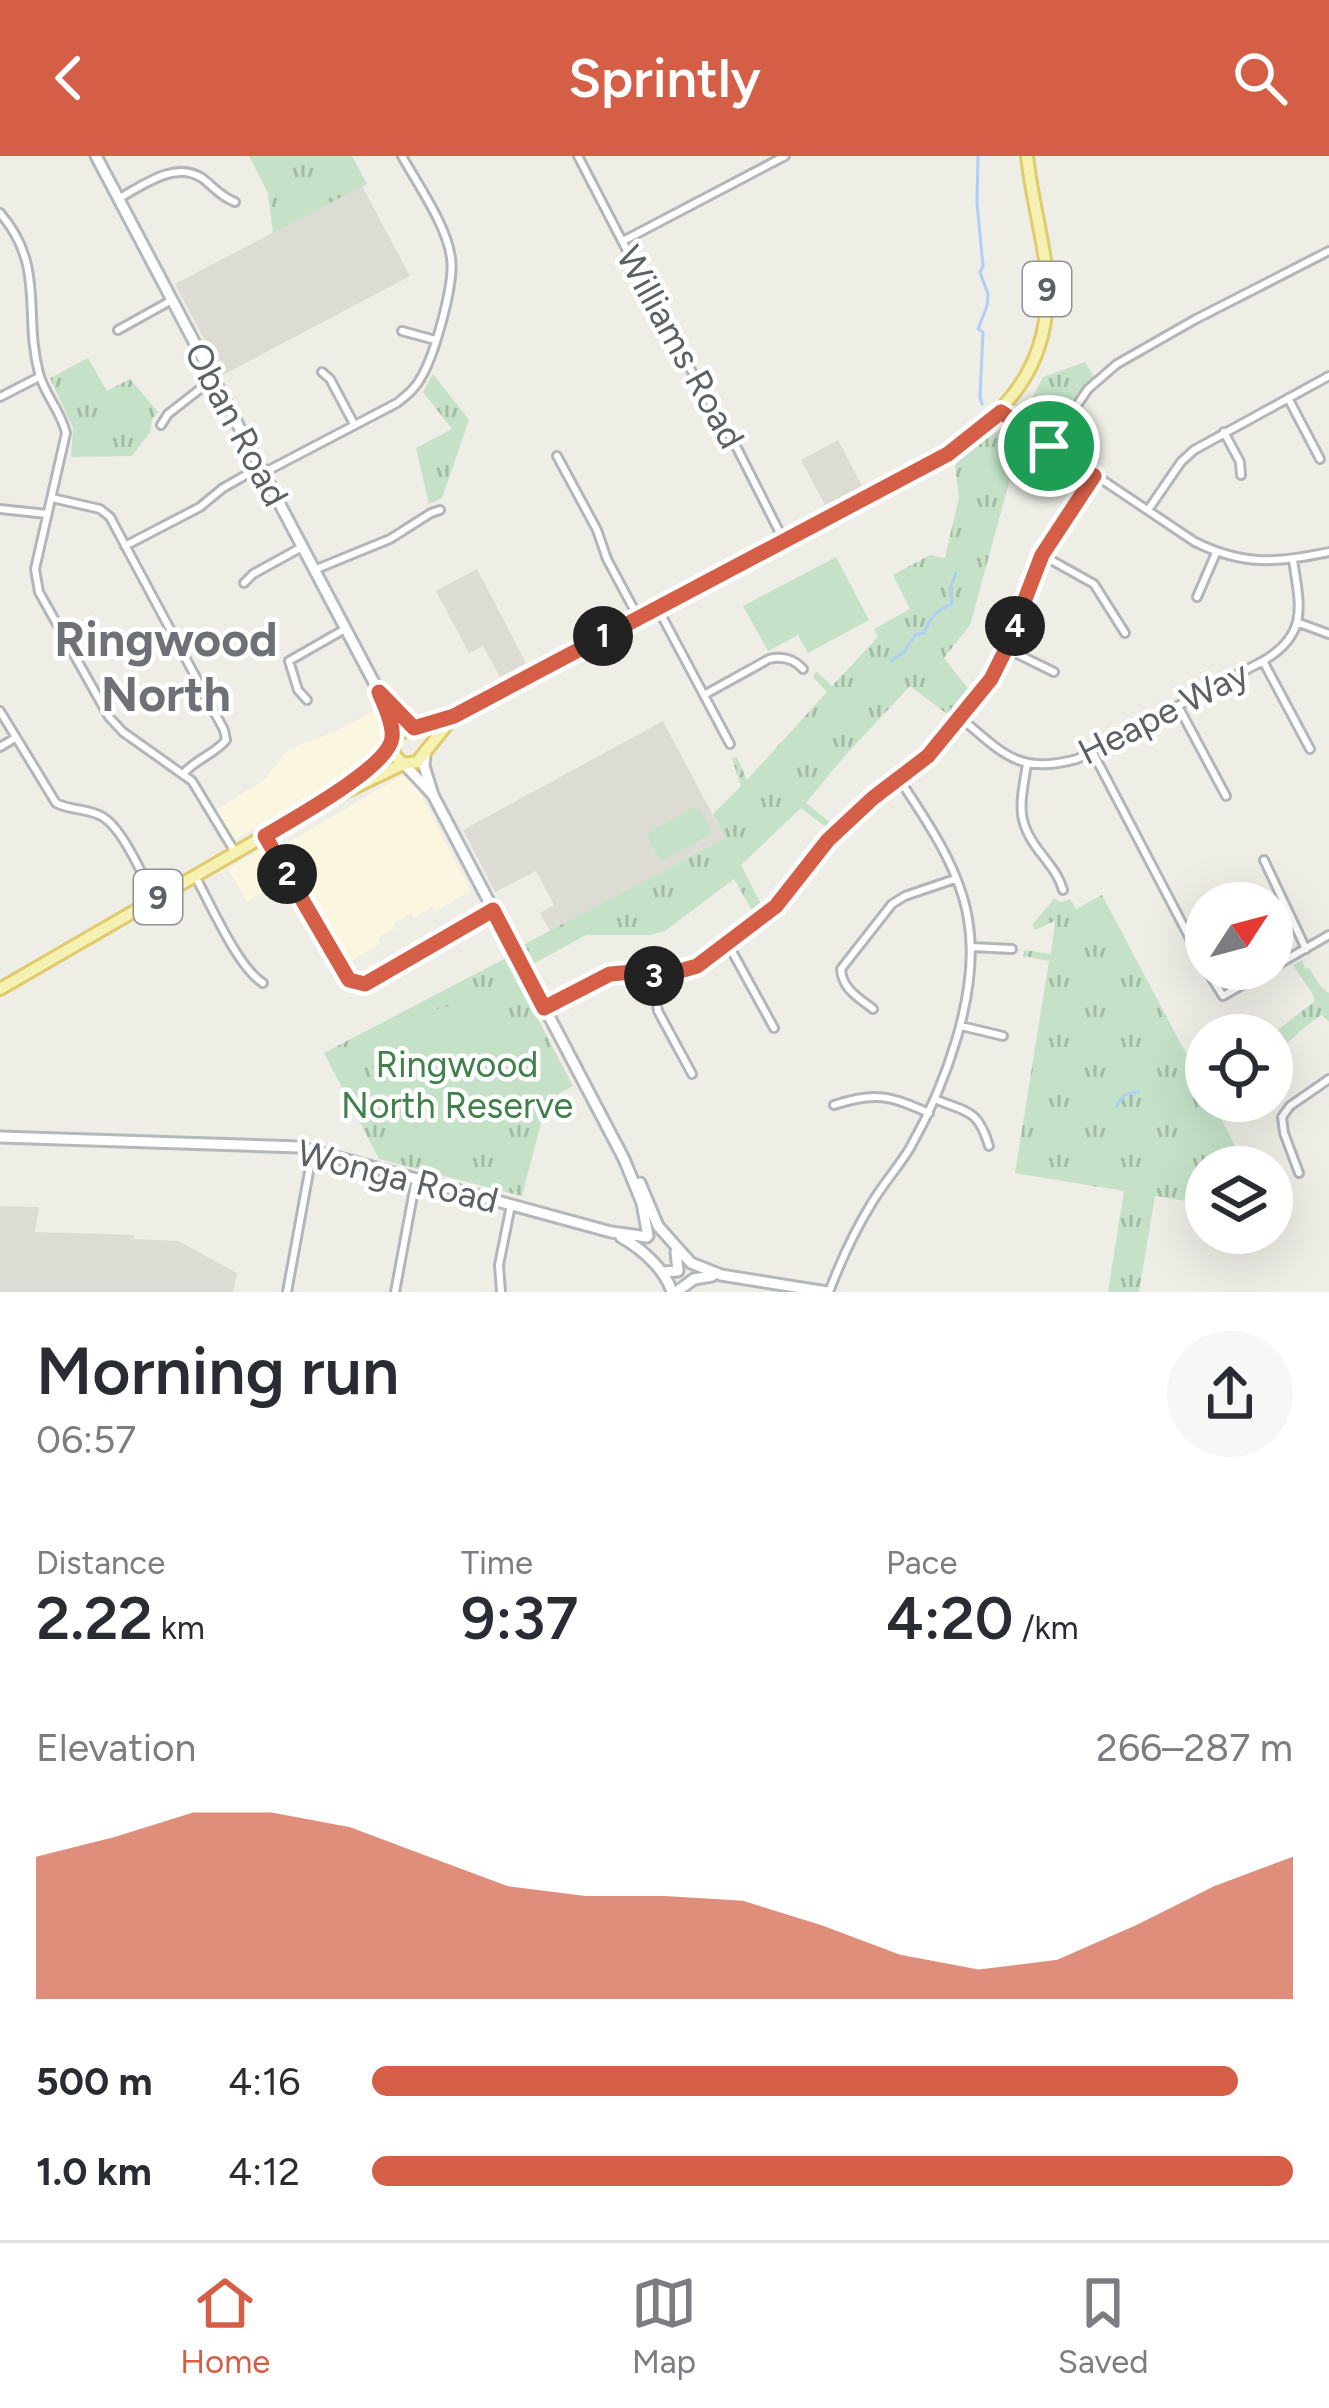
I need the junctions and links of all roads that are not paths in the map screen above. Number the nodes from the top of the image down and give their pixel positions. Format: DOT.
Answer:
graph roads {
  1 [pos="96,156"];
  2 [pos="403,156"];
  3 [pos="578,156"];
  4 [pos="785,156"];
  5 [pos="1027,156"];
  6 [pos="118,199"];
  7 [pos="235,202"];
  8 [pos="0,212"];
  9 [pos="622,242"];
  10 [pos="1329,251"];
  11 [pos="172,300"];
  12 [pos="118,330"];
  13 [pos="402,332"];
  14 [pos="435,340"];
  15 [pos="322,372"];
  16 [pos="1329,376"];
  17 [pos="39,377"];
  18 [pos="213,379"];
  19 [pos="0,397"];
  20 [pos="1288,398"];
  21 [pos="1001,412"];
  22 [pos="160,425"];
  23 [pos="355,425"];
  24 [pos="1224,432"];
  25 [pos="1049,446"];
  26 [pos="557,456"];
  27 [pos="1320,458"];
  28 [pos="261,470"];
  29 [pos="1241,475"];
  30 [pos="1094,476"];
  31 [pos="51,498"];
  32 [pos="0,509"];
  33 [pos="440,510"];
  34 [pos="1148,511"];
  35 [pos="47,514"];
  36 [pos="783,539"];
  37 [pos="125,546"];
  38 [pos="302,547"];
  39 [pos="1329,552"];
  40 [pos="1216,553"];
  41 [pos="1042,555"];
  42 [pos="1293,560"];
  43 [pos="314,570"];
  44 [pos="244,583"];
  45 [pos="1197,597"];
  46 [pos="657,608"];
  47 [pos="638,617"];
  48 [pos="1299,623"];
  49 [pos="345,629"];
  50 [pos="1125,633"];
  51 [pos="1329,634"];
  52 [pos="1006,649"];
  53 [pos="1263,662"];
  54 [pos="803,669"];
  55 [pos="1054,672"];
  56 [pos="379,692"];
  57 [pos="704,695"];
  58 [pos="307,700"];
  59 [pos="1178,706"];
  60 [pos="0,711"];
  61 [pos="454,716"];
  62 [pos="961,719"];
  63 [pos="414,728"];
  64 [pos="15,738"];
  65 [pos="392,741"];
  66 [pos="730,744"];
  67 [pos="0,747"];
  68 [pos="1310,749"];
  69 [pos="1092,751"];
  70 [pos="425,752"];
  71 [pos="403,764"];
  72 [pos="1027,764"];
  73 [pos="184,773"];
  74 [pos="899,779"];
  75 [pos="433,795"];
  76 [pos="1226,796"];
  77 [pos="330,798"];
  78 [pos="265,836"];
  79 [pos="235,852"];
  80 [pos="1264,860"];
  81 [pos="195,876"];
  82 [pos="955,879"];
  83 [pos="1063,890"];
  84 [pos="155,899"];
  85 [pos="493,910"];
  86 [pos="1185,929"];
  87 [pos="1329,934"];
  88 [pos="728,944"];
  89 [pos="971,947"];
  90 [pos="1012,949"];
  91 [pos="1306,949"];
  92 [pos="1293,956"];
  93 [pos="652,976"];
  94 [pos="263,983"];
  95 [pos="0,989"];
  96 [pos="544,1008"];
  97 [pos="873,1009"];
  98 [pos="961,1026"];
  99 [pos="773,1028"];
  100 [pos="1003,1036"];
  101 [pos="692,1074"];
  102 [pos="1329,1079"];
  103 [pos="935,1099"];
  104 [pos="834,1105"];
  105 [pos="929,1113"];
  106 [pos="0,1137"];
  107 [pos="989,1146"];
  108 [pos="313,1150"];
  109 [pos="624,1159"];
  110 [pos="1299,1173"];
  111 [pos="416,1178"];
  112 [pos="511,1205"];
  113 [pos="646,1220"];
  114 [pos="612,1232"];
  115 [pos="648,1236"];
  116 [pos="667,1237"];
  117 [pos="677,1271"];
  118 [pos="662,1272"];
  119 [pos="718,1274"];
  120 [pos="677,1291"];
  121 [pos="287,1292"];
  122 [pos="395,1292"];
  123 [pos="501,1292"];
  124 [pos="828,1292"];
  1 -- 6 [label="main road, Oban Road"];
  2 -- 14 [label="street"];
  3 -- 9 [label="street, Williams Road"];
  4 -- 9 [label="street"];
  5 -- 21 [label="main road, 9"];
  6 -- 7 [label="street"];
  6 -- 11 [label="main road, Oban Road"];
  8 -- 17 [label="street"];
  9 -- 36 [label="street, Williams Road"];
  10 -- 25 [label="street"];
  11 -- 12 [label="street"];
  11 -- 18 [label="main road, Oban Road"];
  13 -- 14 [label="street"];
  14 -- 23 [label="street"];
  15 -- 23 [label="street"];
  16 -- 20 [label="street"];
  17 -- 19 [label="street"];
  17 -- 31 [label="street"];
  18 -- 22 [label="street"];
  18 -- 28 [label="main road, Oban Road"];
  20 -- 24 [label="street"];
  20 -- 27 [label="street"];
  21 -- 25 [label="street"];
  21 -- 36 [label="main road, 9"];
  23 -- 28 [label="street"];
  24 -- 29 [label="street"];
  24 -- 34 [label="street"];
  25 -- 30 [label="street"];
  26 -- 47 [label="street"];
  28 -- 37 [label="street"];
  28 -- 38 [label="main road, Oban Road"];
  30 -- 34 [label="street"];
  30 -- 41 [label="street"];
  31 -- 35 [label="street"];
  31 -- 37 [label="street"];
  32 -- 35 [label="street"];
  33 -- 43 [label="street"];
  34 -- 40 [label="street"];
  35 -- 73 [label="street"];
  36 -- 46 [label="main road, 9"];
  37 -- 73 [label="street"];
  38 -- 43 [label="main road, Oban Road"];
  38 -- 44 [label="street"];
  39 -- 42 [label="street"];
  40 -- 42 [label="street"];
  40 -- 45 [label="street"];
  41 -- 50 [label="street"];
  41 -- 52 [label="street"];
  42 -- 48 [label="street"];
  43 -- 49 [label="main road, Oban Road"];
  46 -- 47 [label="main road, 9"];
  46 -- 57 [label="street"];
  47 -- 61 [label="main road, 9"];
  48 -- 51 [label="street"];
  48 -- 53 [label="street, Heape Way"];
  49 -- 56 [label="main road, Oban Road"];
  49 -- 58 [label="street"];
  52 -- 55 [label="street"];
  52 -- 62 [label="street"];
  53 -- 59 [label="street, Heape Way"];
  53 -- 68 [label="street"];
  54 -- 57 [label="street"];
  56 -- 63 [label="main road, Oban Road"];
  56 -- 65 [label="main road, Oban Road"];
  57 -- 66 [label="street"];
  59 -- 69 [label="street, Heape Way"];
  59 -- 76 [label="street"];
  60 -- 64 [label="street"];
  61 -- 63 [label="main road, 9"];
  61 -- 70 [label="main road, 9"];
  62 -- 72 [label="street, Heape Way"];
  62 -- 74 [label="street"];
  63 -- 65 [label="main road, 9"];
  63 -- 70 [label="main road"];
  64 -- 67 [label="street"];
  64 -- 84 [label="street"];
  65 -- 71 [label="main road"];
  65 -- 77 [label="main road, 9"];
  69 -- 72 [label="street, Heape Way"];
  69 -- 86 [label="street"];
  70 -- 71 [label="main road, 9"];
  70 -- 75 [label="main road"];
  71 -- 75 [label="main road"];
  71 -- 77 [label="main road, 9"];
  72 -- 83 [label="street"];
  73 -- 79 [label="street"];
  74 -- 82 [label="street"];
  74 -- 88 [label="street"];
  75 -- 85 [label="main road"];
  77 -- 78 [label="main road, 9"];
  78 -- 79 [label="main road, 9"];
  78 -- 85 [label="street"];
  79 -- 81 [label="main road, 9"];
  80 -- 91 [label="street"];
  81 -- 84 [label="main road, 9"];
  81 -- 94 [label="street"];
  82 -- 89 [label="street"];
  82 -- 97 [label="street"];
  84 -- 95 [label="main road, 9"];
  85 -- 96 [label="main road"];
  87 -- 91 [label="street"];
  88 -- 93 [label="street"];
  88 -- 99 [label="street"];
  89 -- 90 [label="street"];
  89 -- 98 [label="street"];
  91 -- 92 [label="street"];
  93 -- 96 [label="street"];
  93 -- 101 [label="street"];
  96 -- 109 [label="main road"];
  98 -- 100 [label="street"];
  98 -- 103 [label="street"];
  102 -- 110 [label="street"];
  103 -- 105 [label="street"];
  103 -- 107 [label="street"];
  104 -- 105 [label="street"];
  105 -- 124 [label="street"];
  106 -- 108 [label="main road, Wonga Road"];
  108 -- 111 [label="main road, Wonga Road"];
  108 -- 121 [label="street"];
  109 -- 113 [label="main road"];
  109 -- 116 [label="main road"];
  111 -- 112 [label="main road, Wonga Road"];
  111 -- 122 [label="street"];
  112 -- 114 [label="main road, Wonga Road"];
  112 -- 123 [label="street"];
  113 -- 114 [label="main road"];
  113 -- 115 [label="main road"];
  114 -- 115 [label="main road, Wonga Road"];
  114 -- 118 [label="main road"];
  115 -- 116 [label="main road, Wonga Road"];
  115 -- 118 [label="main road"];
  116 -- 117 [label="main road"];
  116 -- 119 [label="main road"];
  117 -- 118 [label="main road"];
  117 -- 119 [label="main road"];
  117 -- 120 [label="main road"];
  118 -- 120 [label="main road"];
  119 -- 120 [label="main road"];
  119 -- 124 [label="main road"];
}
